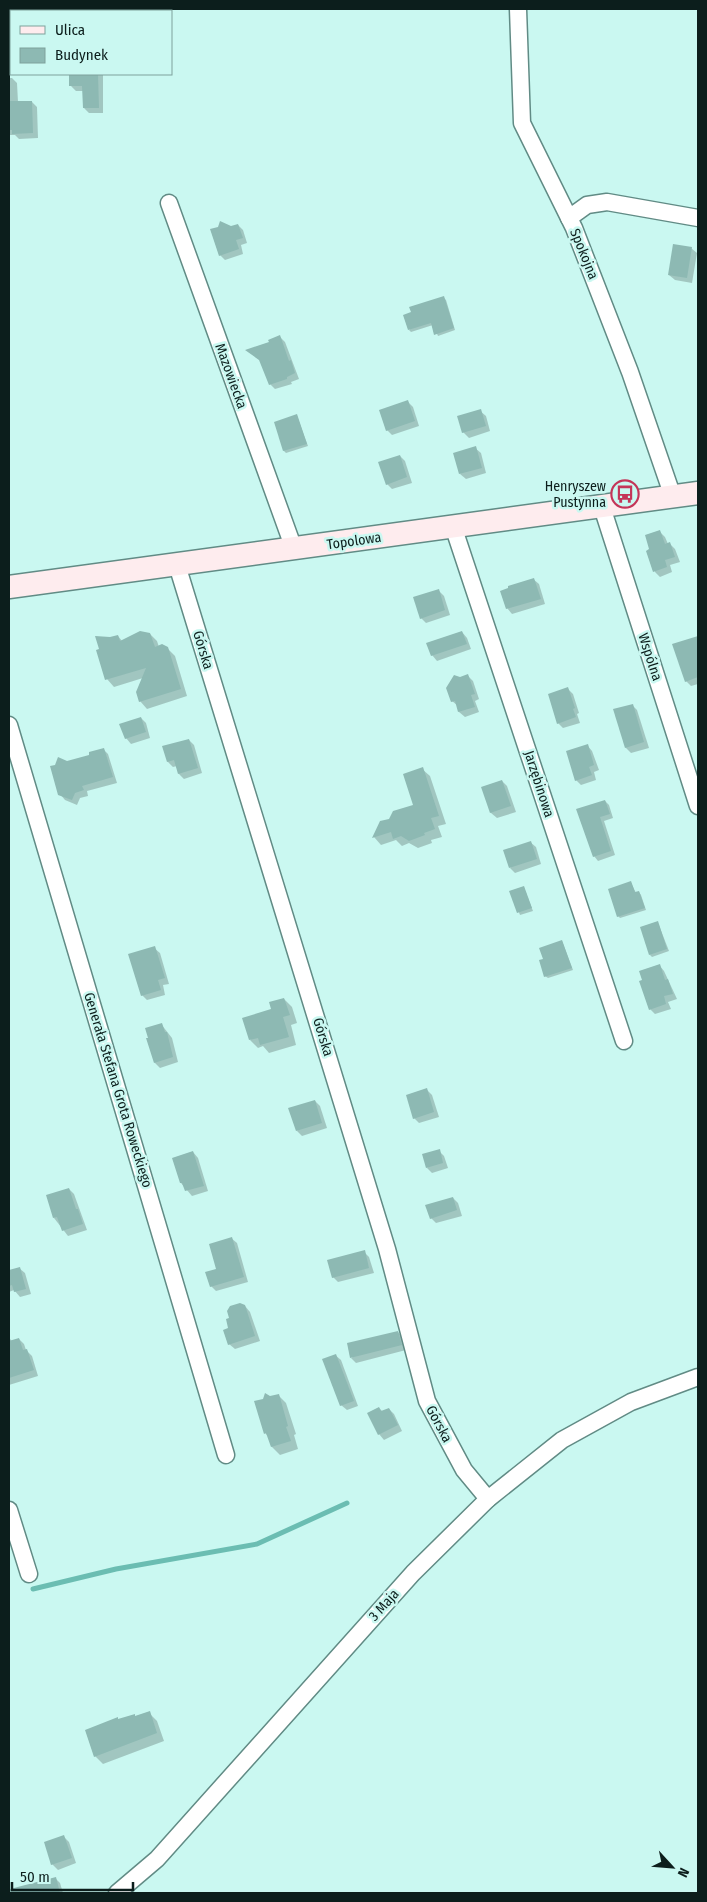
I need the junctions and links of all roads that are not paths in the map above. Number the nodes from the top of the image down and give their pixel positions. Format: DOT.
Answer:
graph roads {
  1 [pos="518,9"];
  2 [pos="169,202"];
  3 [pos="569,218"];
  4 [pos="698,218"];
  5 [pos="698,494"];
  6 [pos="673,497"];
  7 [pos="602,507"];
  8 [pos="453,526"];
  9 [pos="294,549"];
  10 [pos="177,565"];
  11 [pos="9,587"];
  12 [pos="9,725"];
  13 [pos="698,806"];
  14 [pos="624,1041"];
  15 [pos="698,1377"];
  16 [pos="226,1455"];
  17 [pos="488,1499"];
  18 [pos="9,1510"];
  19 [pos="14,1545"];
  20 [pos="29,1574"];
  21 [pos="117,1893"];
  1 -- 3 [label="street, Spokojna"];
  2 -- 9 [label="street, Mazowiecka"];
  3 -- 4 [label="street"];
  3 -- 6 [label="street, Spokojna"];
  5 -- 6 [label="street, Topolowa"];
  6 -- 7 [label="street, Topolowa"];
  7 -- 8 [label="street, Topolowa"];
  7 -- 13 [label="street, Wspólna"];
  8 -- 9 [label="street, Topolowa"];
  8 -- 14 [label="street, Jarzębinowa"];
  9 -- 10 [label="street, Topolowa"];
  10 -- 11 [label="street, Topolowa"];
  10 -- 17 [label="street, Górska"];
  12 -- 16 [label="street, Generała Stefana Grota Roweckiego"];
  15 -- 17 [label="street, 3 Maja"];
  17 -- 21 [label="street, 3 Maja"];
  18 -- 19 [label="street"];
  19 -- 20 [label="street"];
}
